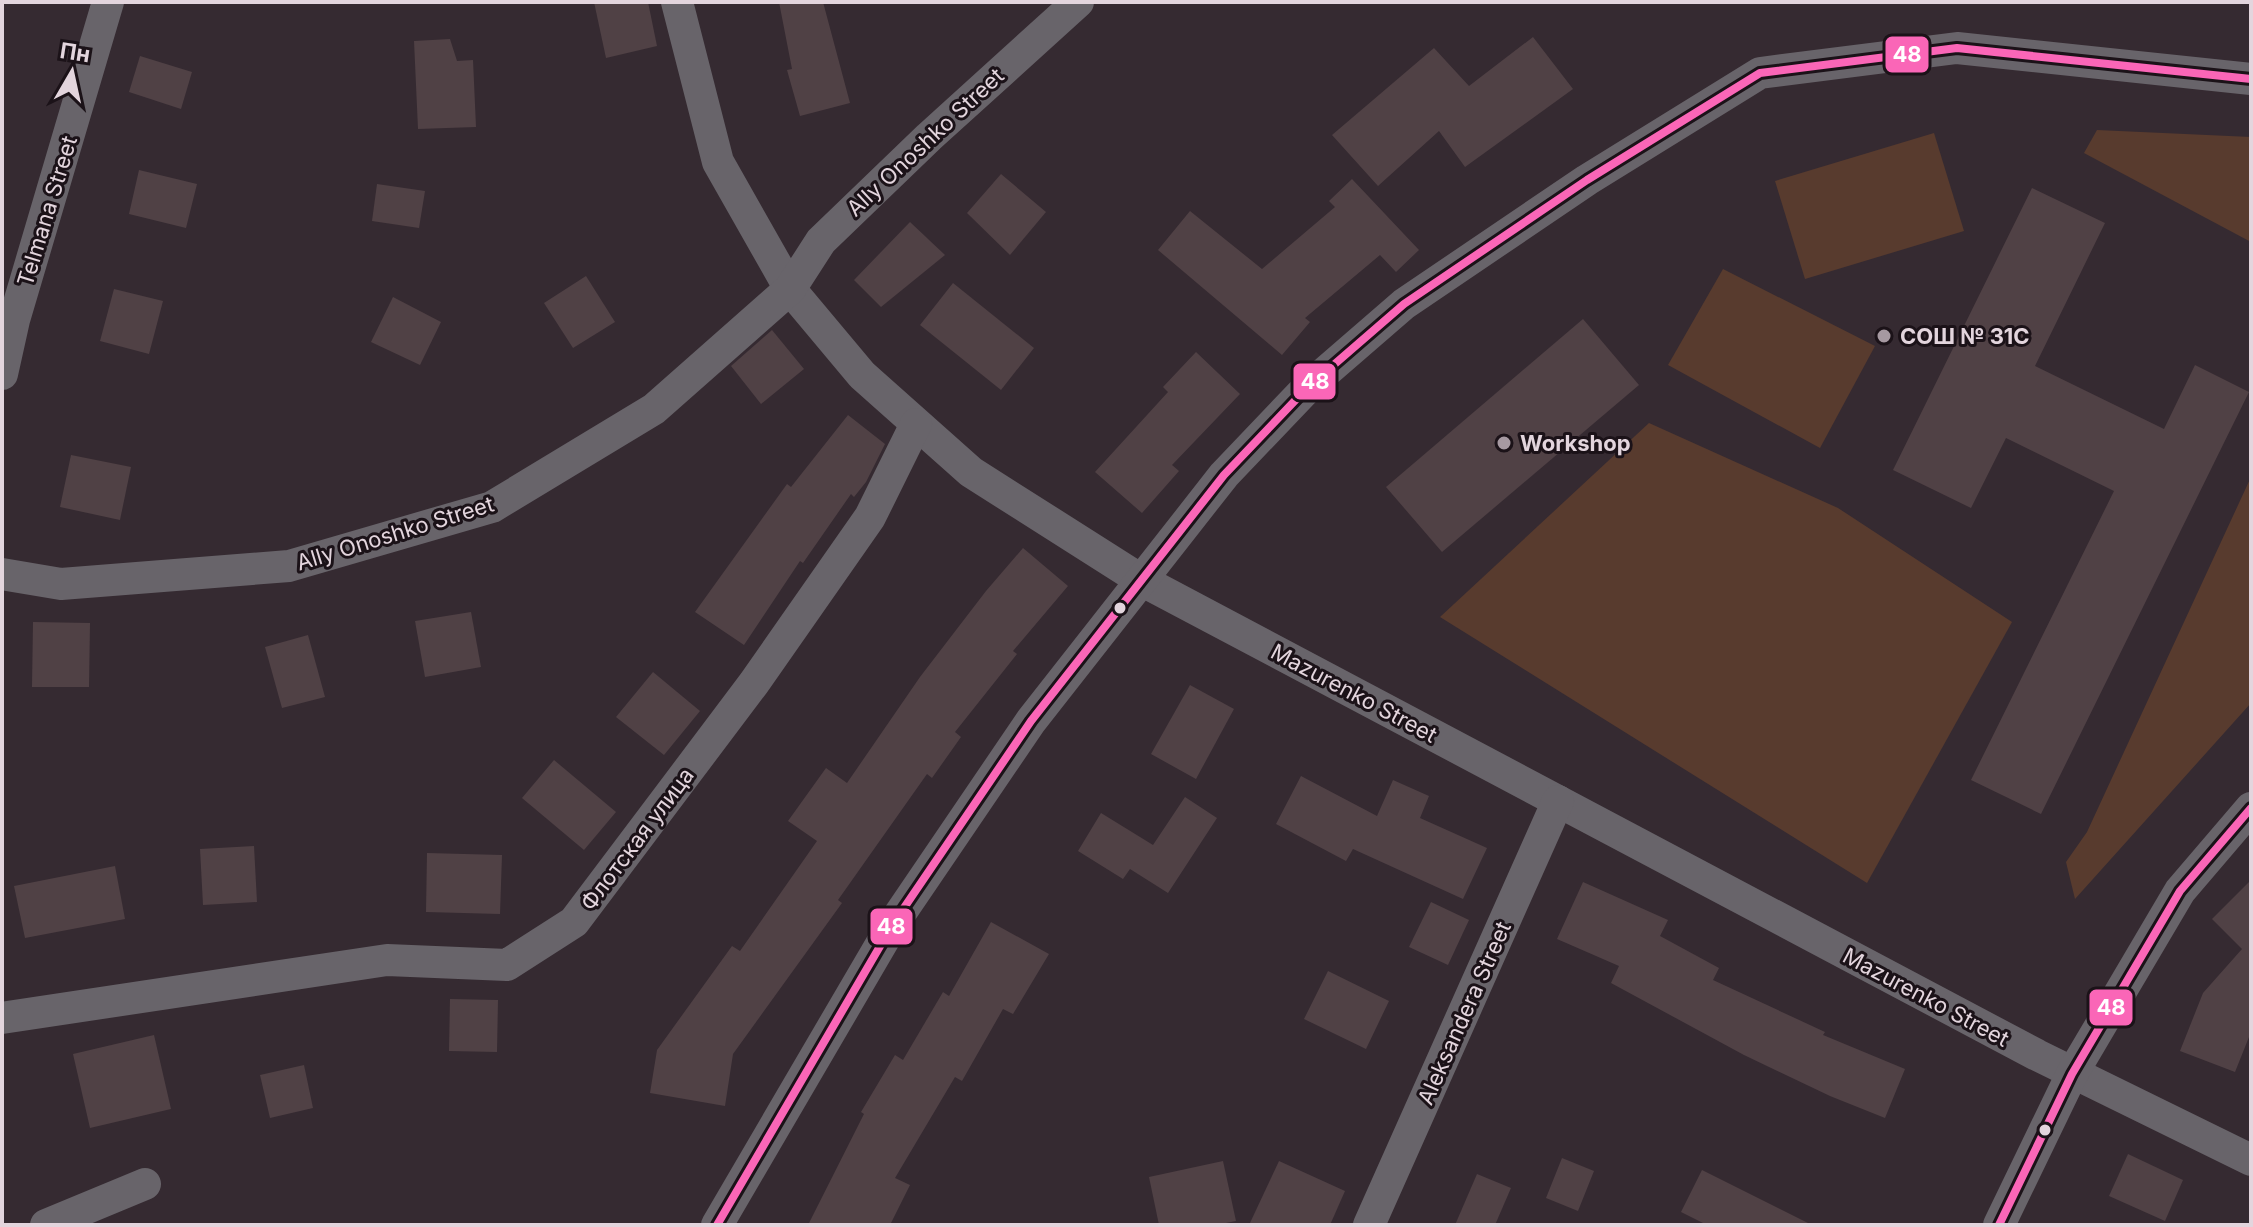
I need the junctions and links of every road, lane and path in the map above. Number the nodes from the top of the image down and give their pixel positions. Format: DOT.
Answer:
graph roads {
  1 [pos="108,2"];
  2 [pos="677,2"];
  3 [pos="1078,2"];
  4 [pos="2251,79"];
  5 [pos="790,289"];
  6 [pos="8,320"];
  7 [pos="2,374"];
  8 [pos="916,424"];
  9 [pos="2,574"];
  10 [pos="1141,580"];
  11 [pos="1558,801"];
  12 [pos="2251,808"];
  13 [pos="2,1018"];
  14 [pos="2072,1074"];
  15 [pos="2251,1160"];
  16 [pos="145,1184"];
  17 [pos="46,1225"];
  18 [pos="717,1225"];
  19 [pos="1369,1225"];
  20 [pos="1999,1225"];
  1 -- 6 [label="street, Telmana Street"];
  2 -- 5 [label="street, Mazurenko Street"];
  3 -- 5 [label="street, Ally Onoshko Street"];
  4 -- 10 [label="street"];
  5 -- 8 [label="street, Mazurenko Street"];
  5 -- 9 [label="street, Ally Onoshko Street"];
  6 -- 7 [label="street, Telmana Street"];
  8 -- 10 [label="street, Mazurenko Street"];
  8 -- 13 [label="street, Флотская улица"];
  10 -- 11 [label="street, Mazurenko Street"];
  10 -- 18 [label="street"];
  11 -- 14 [label="street, Mazurenko Street"];
  11 -- 19 [label="street, Aleksandera Street"];
  12 -- 14 [label="street"];
  14 -- 15 [label="street, Mazurenko Street"];
  14 -- 20 [label="street"];
  16 -- 17 [label="street"];
}
